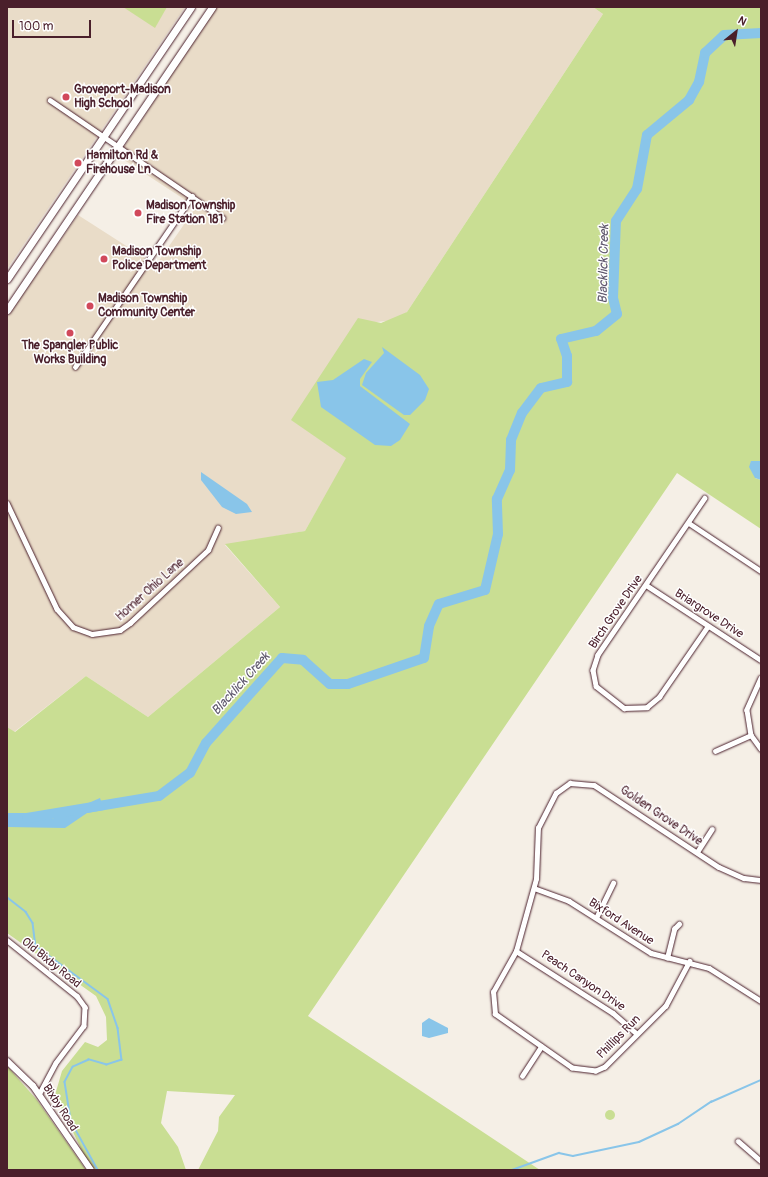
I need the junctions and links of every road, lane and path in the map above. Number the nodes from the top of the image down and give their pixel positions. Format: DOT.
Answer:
graph roads {
  1 [pos="191,7"];
  2 [pos="212,7"];
  3 [pos="50,100"];
  4 [pos="104,136"];
  5 [pos="118,146"];
  6 [pos="192,196"];
  7 [pos="223,218"];
  8 [pos="7,278"];
  9 [pos="7,310"];
  10 [pos="75,366"];
  11 [pos="705,498"];
  12 [pos="7,503"];
  13 [pos="689,523"];
  14 [pos="218,528"];
  15 [pos="761,571"];
  16 [pos="646,585"];
  17 [pos="708,626"];
  18 [pos="761,660"];
  19 [pos="761,678"];
  20 [pos="751,735"];
  21 [pos="761,749"];
  22 [pos="715,751"];
  23 [pos="712,829"];
  24 [pos="697,852"];
  25 [pos="761,880"];
  26 [pos="612,883"];
  27 [pos="534,888"];
  28 [pos="596,918"];
  29 [pos="679,924"];
  30 [pos="7,940"];
  31 [pos="516,951"];
  32 [pos="667,958"];
  33 [pos="690,961"];
  34 [pos="761,1002"];
  35 [pos="636,1033"];
  36 [pos="541,1047"];
  37 [pos="7,1061"];
  38 [pos="522,1076"];
  39 [pos="39,1094"];
  40 [pos="738,1141"];
  41 [pos="761,1161"];
  42 [pos="91,1170"];
  1 -- 4 [label="main road"];
  2 -- 5 [label="main road"];
  3 -- 4 [label="street"];
  4 -- 5 [label="street"];
  4 -- 8 [label="main road"];
  5 -- 6 [label="street"];
  5 -- 9 [label="main road"];
  6 -- 7 [label="street"];
  6 -- 10 [label="street"];
  11 -- 13 [label="street, Birch Grove Drive"];
  12 -- 14 [label="street, Homer Ohio Lane"];
  13 -- 15 [label="street"];
  13 -- 16 [label="street, Birch Grove Drive"];
  16 -- 17 [label="street, Briargrove Drive"];
  16 -- 17 [label="street, Birch Grove Drive"];
  17 -- 18 [label="street, Briargrove Drive"];
  19 -- 20 [label="street"];
  20 -- 21 [label="street"];
  20 -- 22 [label="street"];
  23 -- 24 [label="street"];
  24 -- 25 [label="street, Golden Grove Drive"];
  24 -- 27 [label="street, Golden Grove Drive"];
  26 -- 28 [label="street"];
  27 -- 28 [label="street, Bixford Avenue"];
  27 -- 31 [label="street"];
  28 -- 32 [label="street, Bixford Avenue"];
  29 -- 32 [label="street"];
  30 -- 39 [label="street, Old Bixby Road"];
  31 -- 35 [label="street, Peach Canyon Drive"];
  31 -- 36 [label="street, Phillips Run"];
  32 -- 33 [label="street, Bixford Avenue"];
  33 -- 34 [label="street, Bixford Avenue"];
  33 -- 35 [label="street, Phillips Run"];
  35 -- 36 [label="street, Phillips Run"];
  36 -- 38 [label="street"];
  37 -- 39 [label="street, Bixby Road"];
  39 -- 42 [label="street, Bixby Road"];
  40 -- 41 [label="street"];
}
